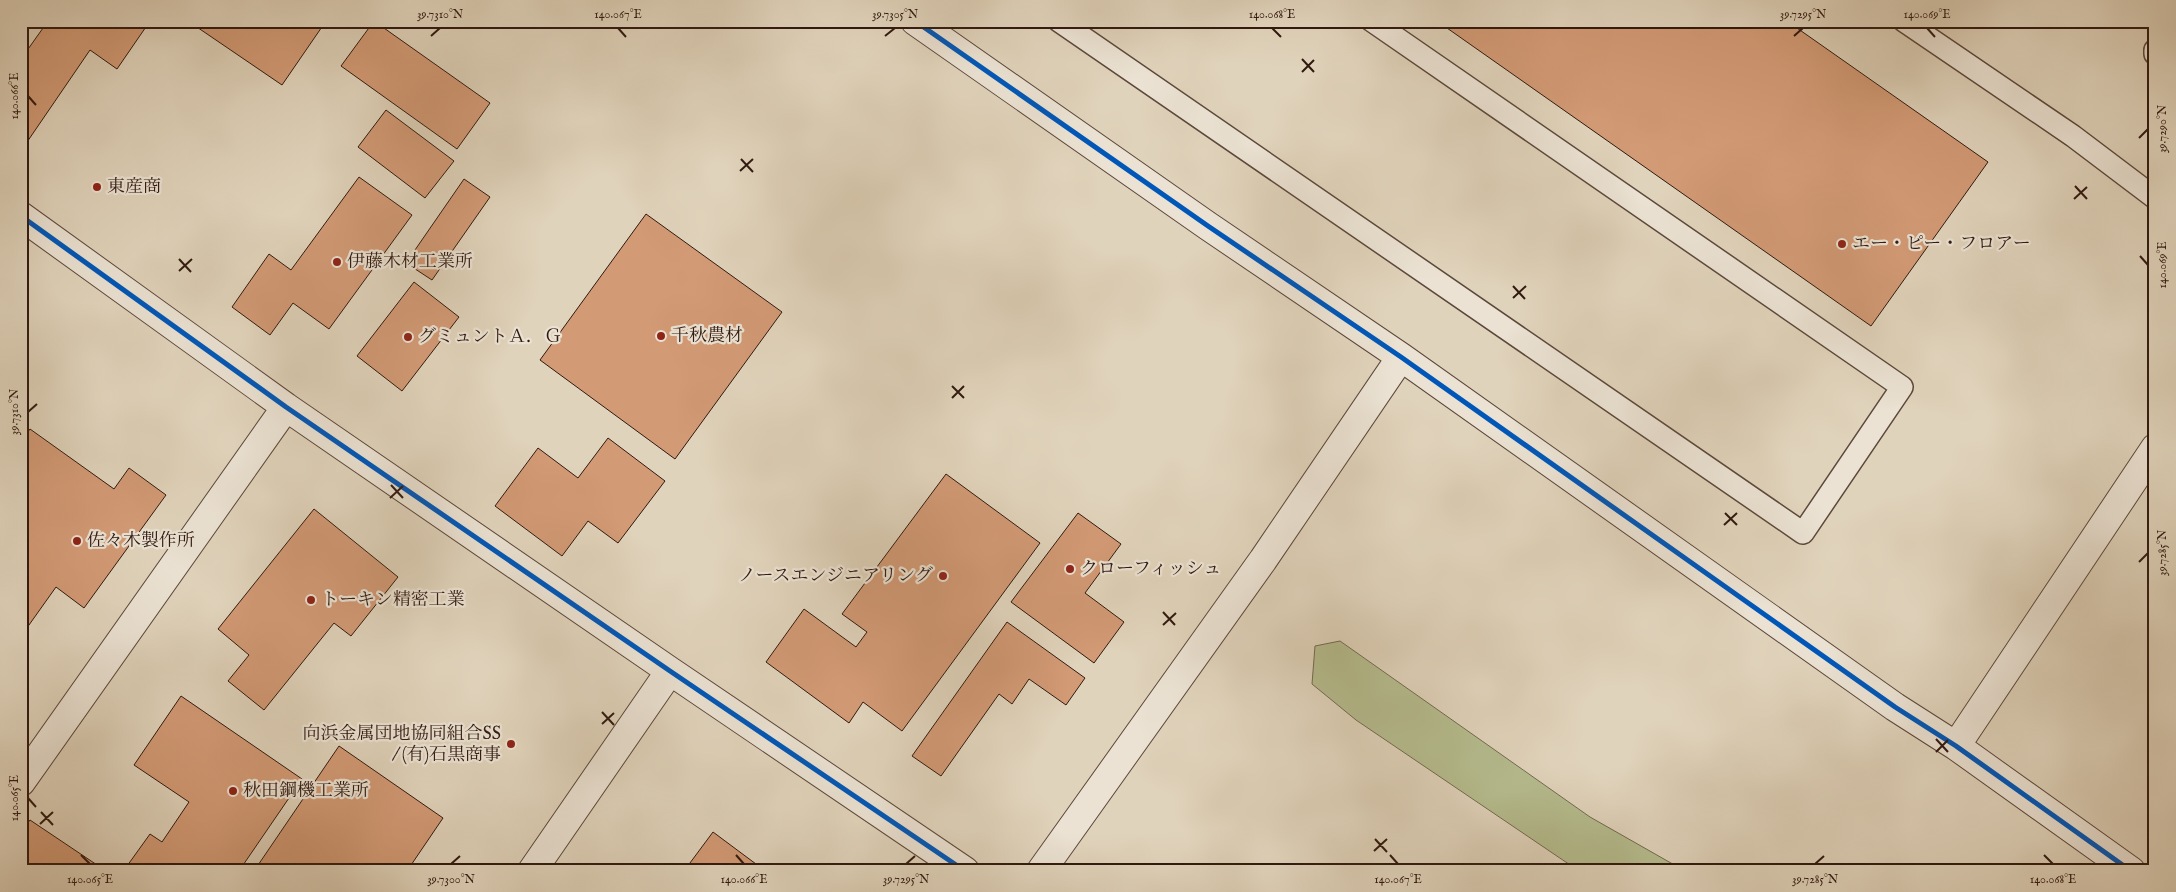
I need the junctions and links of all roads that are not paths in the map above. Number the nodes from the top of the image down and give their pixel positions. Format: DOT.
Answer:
graph roads {
  1 [pos="915,21"];
  2 [pos="1059,21"];
  3 [pos="1372,21"];
  4 [pos="1904,21"];
  5 [pos="2155,50"];
  6 [pos="2155,54"];
  7 [pos="2155,198"];
  8 [pos="21,216"];
  9 [pos="1401,357"];
  10 [pos="286,406"];
  11 [pos="2155,448"];
  12 [pos="670,671"];
  13 [pos="1956,746"];
  14 [pos="21,782"];
  15 [pos="532,871"];
  16 [pos="965,871"];
  17 [pos="1041,871"];
  18 [pos="2131,871"];
  1 -- 9 [label="street"];
  2 -- 3 [label="lane"];
  4 -- 7 [label="lane"];
  5 -- 6 [label="lane"];
  8 -- 10 [label="street"];
  9 -- 13 [label="street"];
  9 -- 17 [label="street"];
  10 -- 12 [label="street"];
  10 -- 14 [label="street"];
  11 -- 13 [label="street"];
  12 -- 15 [label="street"];
  12 -- 16 [label="street"];
  13 -- 18 [label="street"];
}
